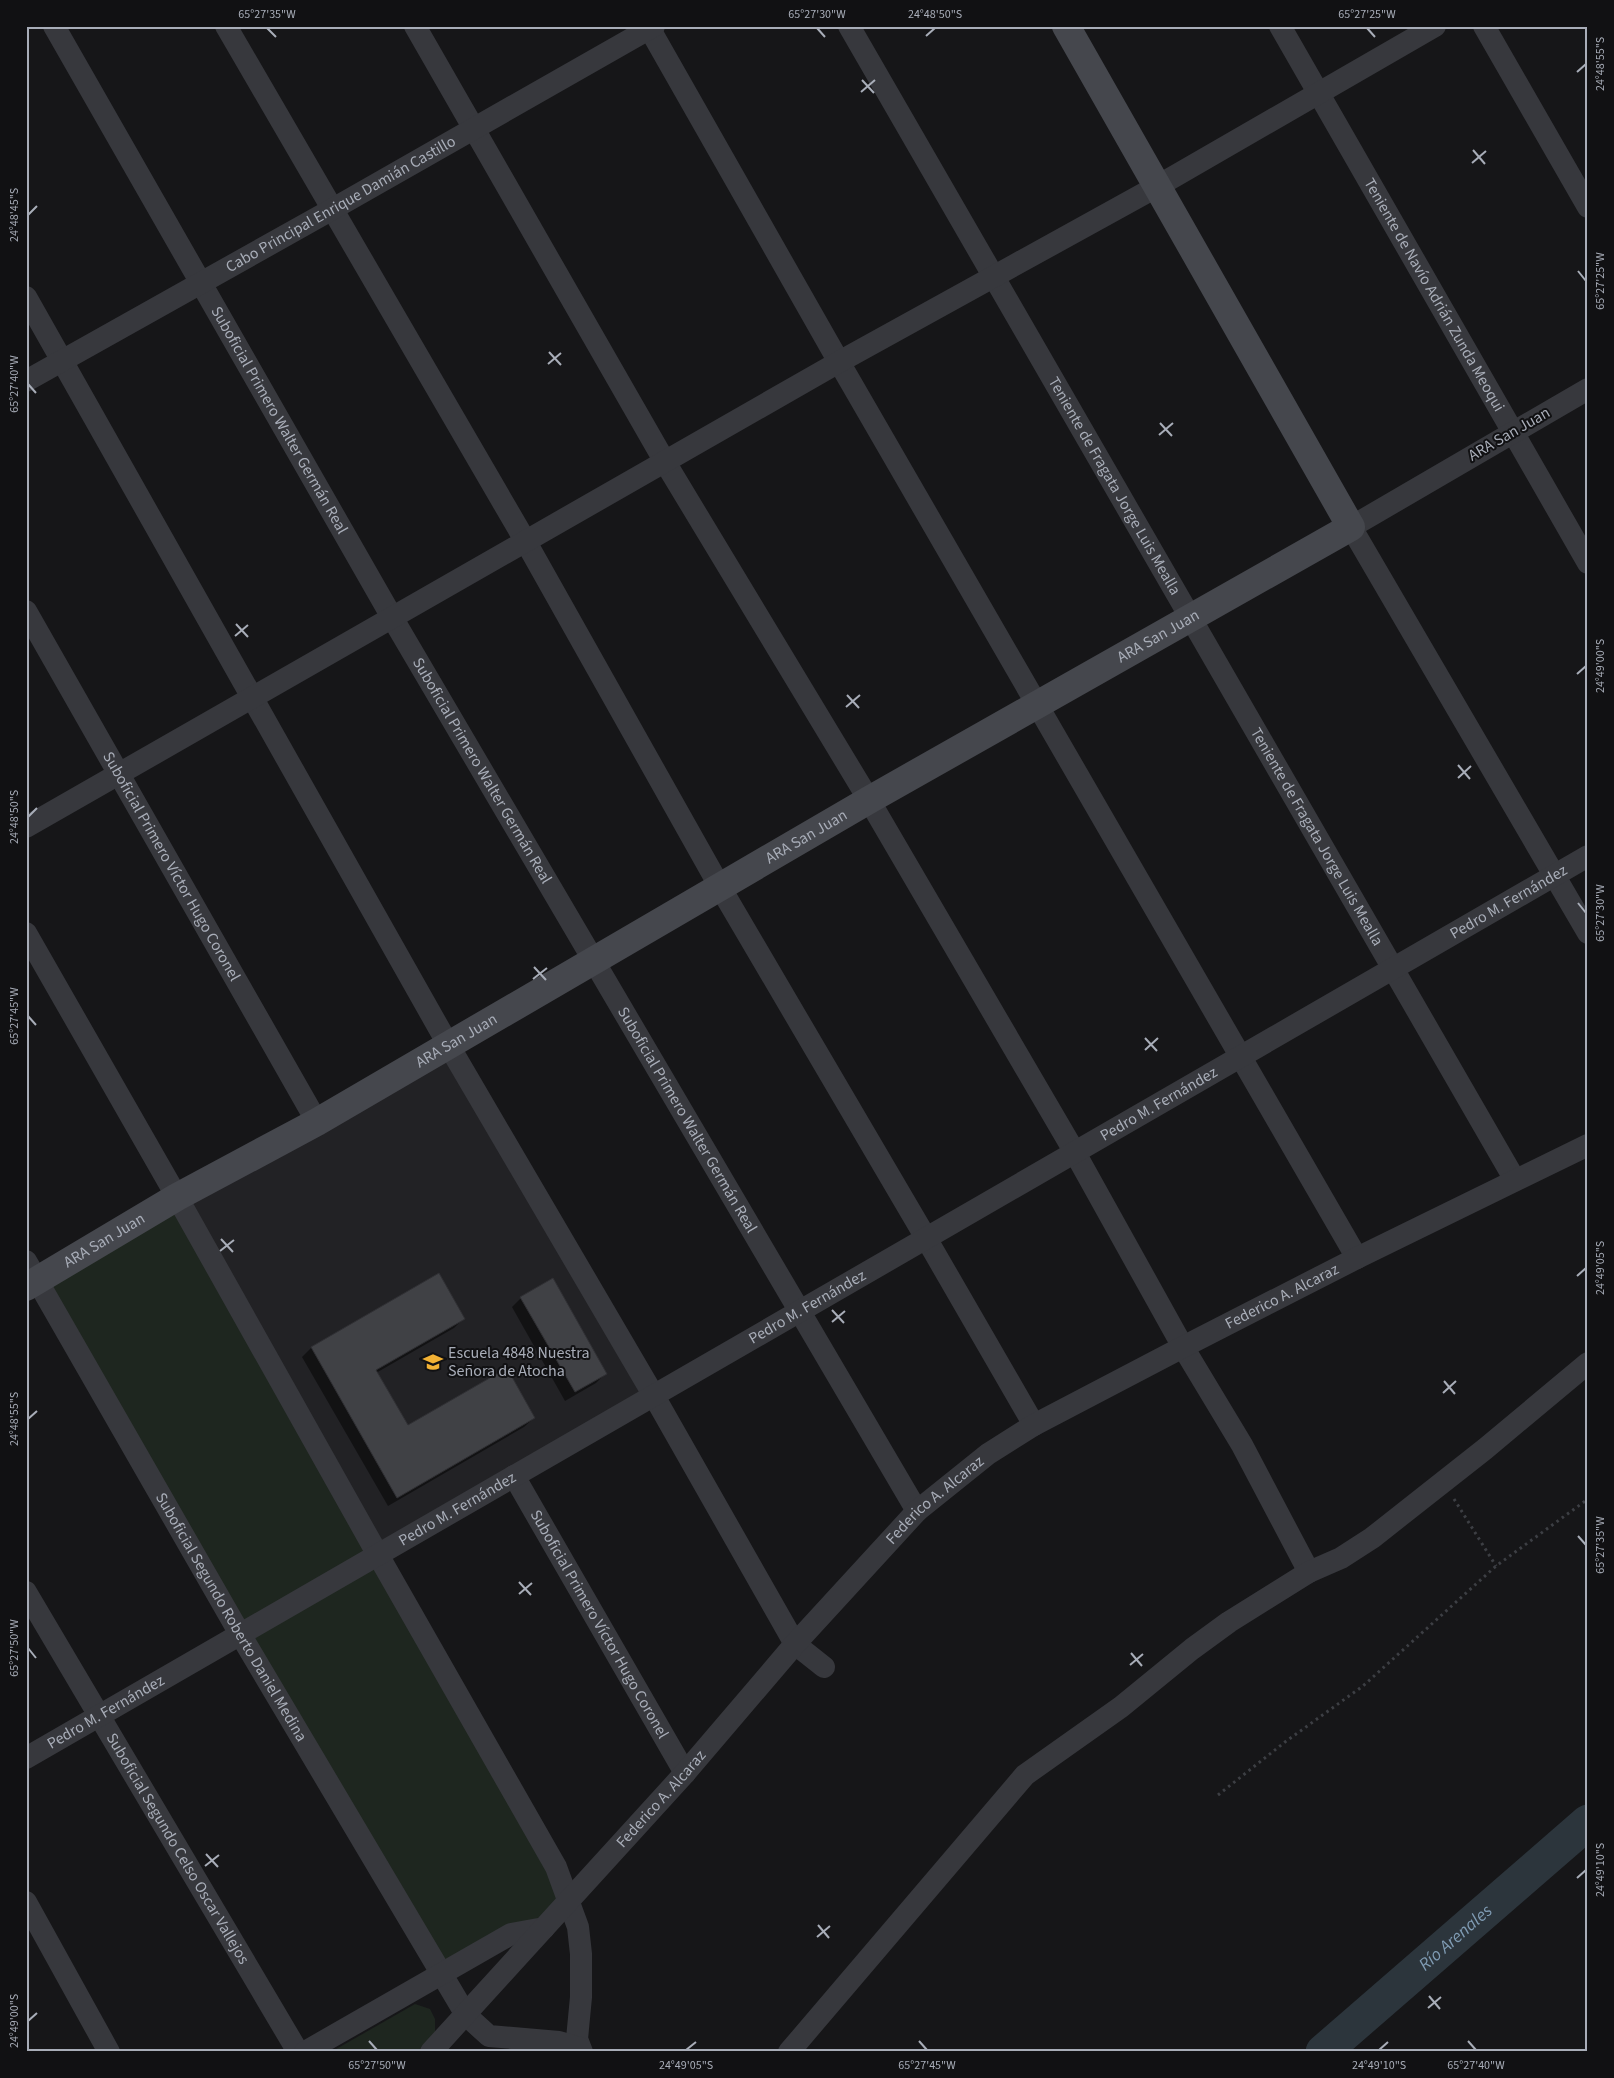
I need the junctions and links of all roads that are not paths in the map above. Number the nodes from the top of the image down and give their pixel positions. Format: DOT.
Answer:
graph roads {
  1 [pos="54,26"];
  2 [pos="226,26"];
  3 [pos="415,26"];
  4 [pos="849,26"];
  5 [pos="1066,26"];
  6 [pos="1280,26"];
  7 [pos="1435,26"];
  8 [pos="1484,26"];
  9 [pos="650,27"];
  10 [pos="1319,94"];
  11 [pos="474,129"];
  12 [pos="1156,186"];
  13 [pos="1588,207"];
  14 [pos="331,210"];
  15 [pos="993,277"];
  16 [pos="200,284"];
  17 [pos="26,297"];
  18 [pos="62,361"];
  19 [pos="839,362"];
  20 [pos="26,381"];
  21 [pos="1588,389"];
  22 [pos="1512,433"];
  23 [pos="665,462"];
  24 [pos="1351,527"];
  25 [pos="526,542"];
  26 [pos="1588,563"];
  27 [pos="26,611"];
  28 [pos="393,618"];
  29 [pos="1190,618"];
  30 [pos="253,696"];
  31 [pos="1037,705"];
  32 [pos="119,772"];
  33 [pos="869,800"];
  34 [pos="26,827"];
  35 [pos="1588,856"];
  36 [pos="1554,875"];
  37 [pos="720,887"];
  38 [pos="26,933"];
  39 [pos="1588,933"];
  40 [pos="594,962"];
  41 [pos="1393,968"];
  42 [pos="449,1046"];
  43 [pos="1240,1056"];
  44 [pos="317,1122"];
  45 [pos="1588,1145"];
  46 [pos="1074,1151"];
  47 [pos="1515,1180"];
  48 [pos="178,1197"];
  49 [pos="926,1238"];
  50 [pos="1357,1258"];
  51 [pos="30,1276"];
  52 [pos="799,1311"];
  53 [pos="1183,1347"];
  54 [pos="1588,1363"];
  55 [pos="654,1396"];
  56 [pos="1034,1425"];
  57 [pos="514,1476"];
  58 [pos="917,1511"];
  59 [pos="378,1555"];
  60 [pos="1309,1572"];
  61 [pos="26,1592"];
  62 [pos="240,1634"];
  63 [pos="795,1644"];
  64 [pos="824,1667"];
  65 [pos="99,1716"];
  66 [pos="26,1758"];
  67 [pos="685,1773"];
  68 [pos="568,1901"];
  69 [pos="26,1902"];
  70 [pos="544,1928"];
  71 [pos="440,1973"];
  72 [pos="466,2015"];
  73 [pos="581,2050"];
  74 [pos="109,2052"];
  75 [pos="298,2052"];
  76 [pos="305,2052"];
  77 [pos="431,2052"];
  78 [pos="789,2052"];
  1 -- 16 [label="street, Suboficial Primero Walter Germán Real"];
  2 -- 14 [label="street"];
  3 -- 11 [label="street"];
  4 -- 15 [label="street, Teniente de Fragata Jorge Luis Mealla"];
  5 -- 12 [label="street"];
  6 -- 10 [label="street, Teniente de Navío Adrián Zunda Meoqui"];
  7 -- 10 [label="street"];
  8 -- 13 [label="street"];
  9 -- 11 [label="street, Cabo Principal Enrique Damián Castillo"];
  9 -- 19 [label="street"];
  10 -- 12 [label="street"];
  10 -- 22 [label="street, Teniente de Navío Adrián Zunda Meoqui"];
  11 -- 14 [label="street, Cabo Principal Enrique Damián Castillo"];
  11 -- 23 [label="street"];
  12 -- 15 [label="street"];
  12 -- 24 [label="street"];
  14 -- 16 [label="street, Cabo Principal Enrique Damián Castillo"];
  14 -- 25 [label="street"];
  15 -- 19 [label="street"];
  15 -- 29 [label="street, Teniente de Fragata Jorge Luis Mealla"];
  16 -- 18 [label="street, Cabo Principal Enrique Damián Castillo"];
  16 -- 28 [label="street, Suboficial Primero Walter Germán Real"];
  17 -- 18 [label="street"];
  18 -- 20 [label="street, Cabo Principal Enrique Damián Castillo"];
  18 -- 30 [label="street"];
  19 -- 23 [label="street"];
  19 -- 31 [label="street"];
  21 -- 22 [label="street, ARA San Juan"];
  22 -- 24 [label="street, ARA San Juan"];
  22 -- 26 [label="street, Teniente de Navío Adrián Zunda Meoqui"];
  23 -- 25 [label="street"];
  23 -- 33 [label="street"];
  24 -- 29 [label="street, ARA San Juan"];
  24 -- 36 [label="street"];
  25 -- 28 [label="street"];
  25 -- 37 [label="street"];
  27 -- 32 [label="street, Suboficial Primero Víctor Hugo Coronel"];
  28 -- 30 [label="street"];
  28 -- 40 [label="street, Suboficial Primero Walter Germán Real"];
  29 -- 31 [label="street, ARA San Juan"];
  29 -- 41 [label="street, Teniente de Fragata Jorge Luis Mealla"];
  30 -- 32 [label="street"];
  30 -- 42 [label="street"];
  31 -- 33 [label="street, ARA San Juan"];
  31 -- 43 [label="street"];
  32 -- 34 [label="street"];
  32 -- 44 [label="street, Suboficial Primero Víctor Hugo Coronel"];
  33 -- 37 [label="street, ARA San Juan"];
  33 -- 46 [label="street"];
  35 -- 36 [label="street, Pedro M. Fernández"];
  36 -- 39 [label="street"];
  36 -- 41 [label="street, Pedro M. Fernández"];
  37 -- 40 [label="street, ARA San Juan"];
  37 -- 49 [label="street"];
  38 -- 48 [label="street"];
  40 -- 42 [label="street, ARA San Juan"];
  40 -- 52 [label="street, Suboficial Primero Walter Germán Real"];
  41 -- 43 [label="street, Pedro M. Fernández"];
  41 -- 47 [label="street, Teniente de Fragata Jorge Luis Mealla"];
  42 -- 44 [label="street, ARA San Juan"];
  42 -- 55 [label="street"];
  43 -- 46 [label="street, Pedro M. Fernández"];
  43 -- 50 [label="street"];
  44 -- 48 [label="street, ARA San Juan"];
  45 -- 47 [label="street, Federico A. Alcaraz"];
  46 -- 49 [label="street, Pedro M. Fernández"];
  46 -- 53 [label="street"];
  47 -- 50 [label="street, Federico A. Alcaraz"];
  48 -- 51 [label="street, ARA San Juan"];
  48 -- 59 [label="street"];
  49 -- 52 [label="street, Pedro M. Fernández"];
  49 -- 56 [label="street"];
  50 -- 53 [label="street, Federico A. Alcaraz"];
  51 -- 62 [label="street, Suboficial Segundo Roberto Daniel Medina"];
  52 -- 55 [label="street, Pedro M. Fernández"];
  52 -- 58 [label="street, Suboficial Primero Walter Germán Real"];
  53 -- 56 [label="street, Federico A. Alcaraz"];
  53 -- 60 [label="street"];
  54 -- 60 [label="street"];
  55 -- 57 [label="street, Pedro M. Fernández"];
  55 -- 63 [label="street"];
  56 -- 58 [label="street, Federico A. Alcaraz"];
  57 -- 59 [label="street, Pedro M. Fernández"];
  57 -- 67 [label="street, Suboficial Primero Víctor Hugo Coronel"];
  58 -- 63 [label="street, Federico A. Alcaraz"];
  59 -- 62 [label="street, Pedro M. Fernández"];
  59 -- 68 [label="street"];
  60 -- 78 [label="street"];
  61 -- 65 [label="street, Suboficial Segundo Celso Oscar Vallejos"];
  62 -- 65 [label="street, Pedro M. Fernández"];
  62 -- 71 [label="street, Suboficial Segundo Roberto Daniel Medina"];
  63 -- 64 [label="street"];
  63 -- 67 [label="street, Federico A. Alcaraz"];
  65 -- 66 [label="street, Pedro M. Fernández"];
  65 -- 75 [label="street, Suboficial Segundo Celso Oscar Vallejos"];
  67 -- 68 [label="street, Federico A. Alcaraz"];
  68 -- 70 [label="street, Federico A. Alcaraz"];
  68 -- 73 [label="street"];
  69 -- 74 [label="street"];
  70 -- 71 [label="street"];
  70 -- 72 [label="street, Federico A. Alcaraz"];
  71 -- 72 [label="street, Suboficial Segundo Roberto Daniel Medina"];
  71 -- 76 [label="street"];
  72 -- 73 [label="street, Suboficial Segundo Roberto Daniel Medina"];
  72 -- 77 [label="street, Federico A. Alcaraz"];
}
